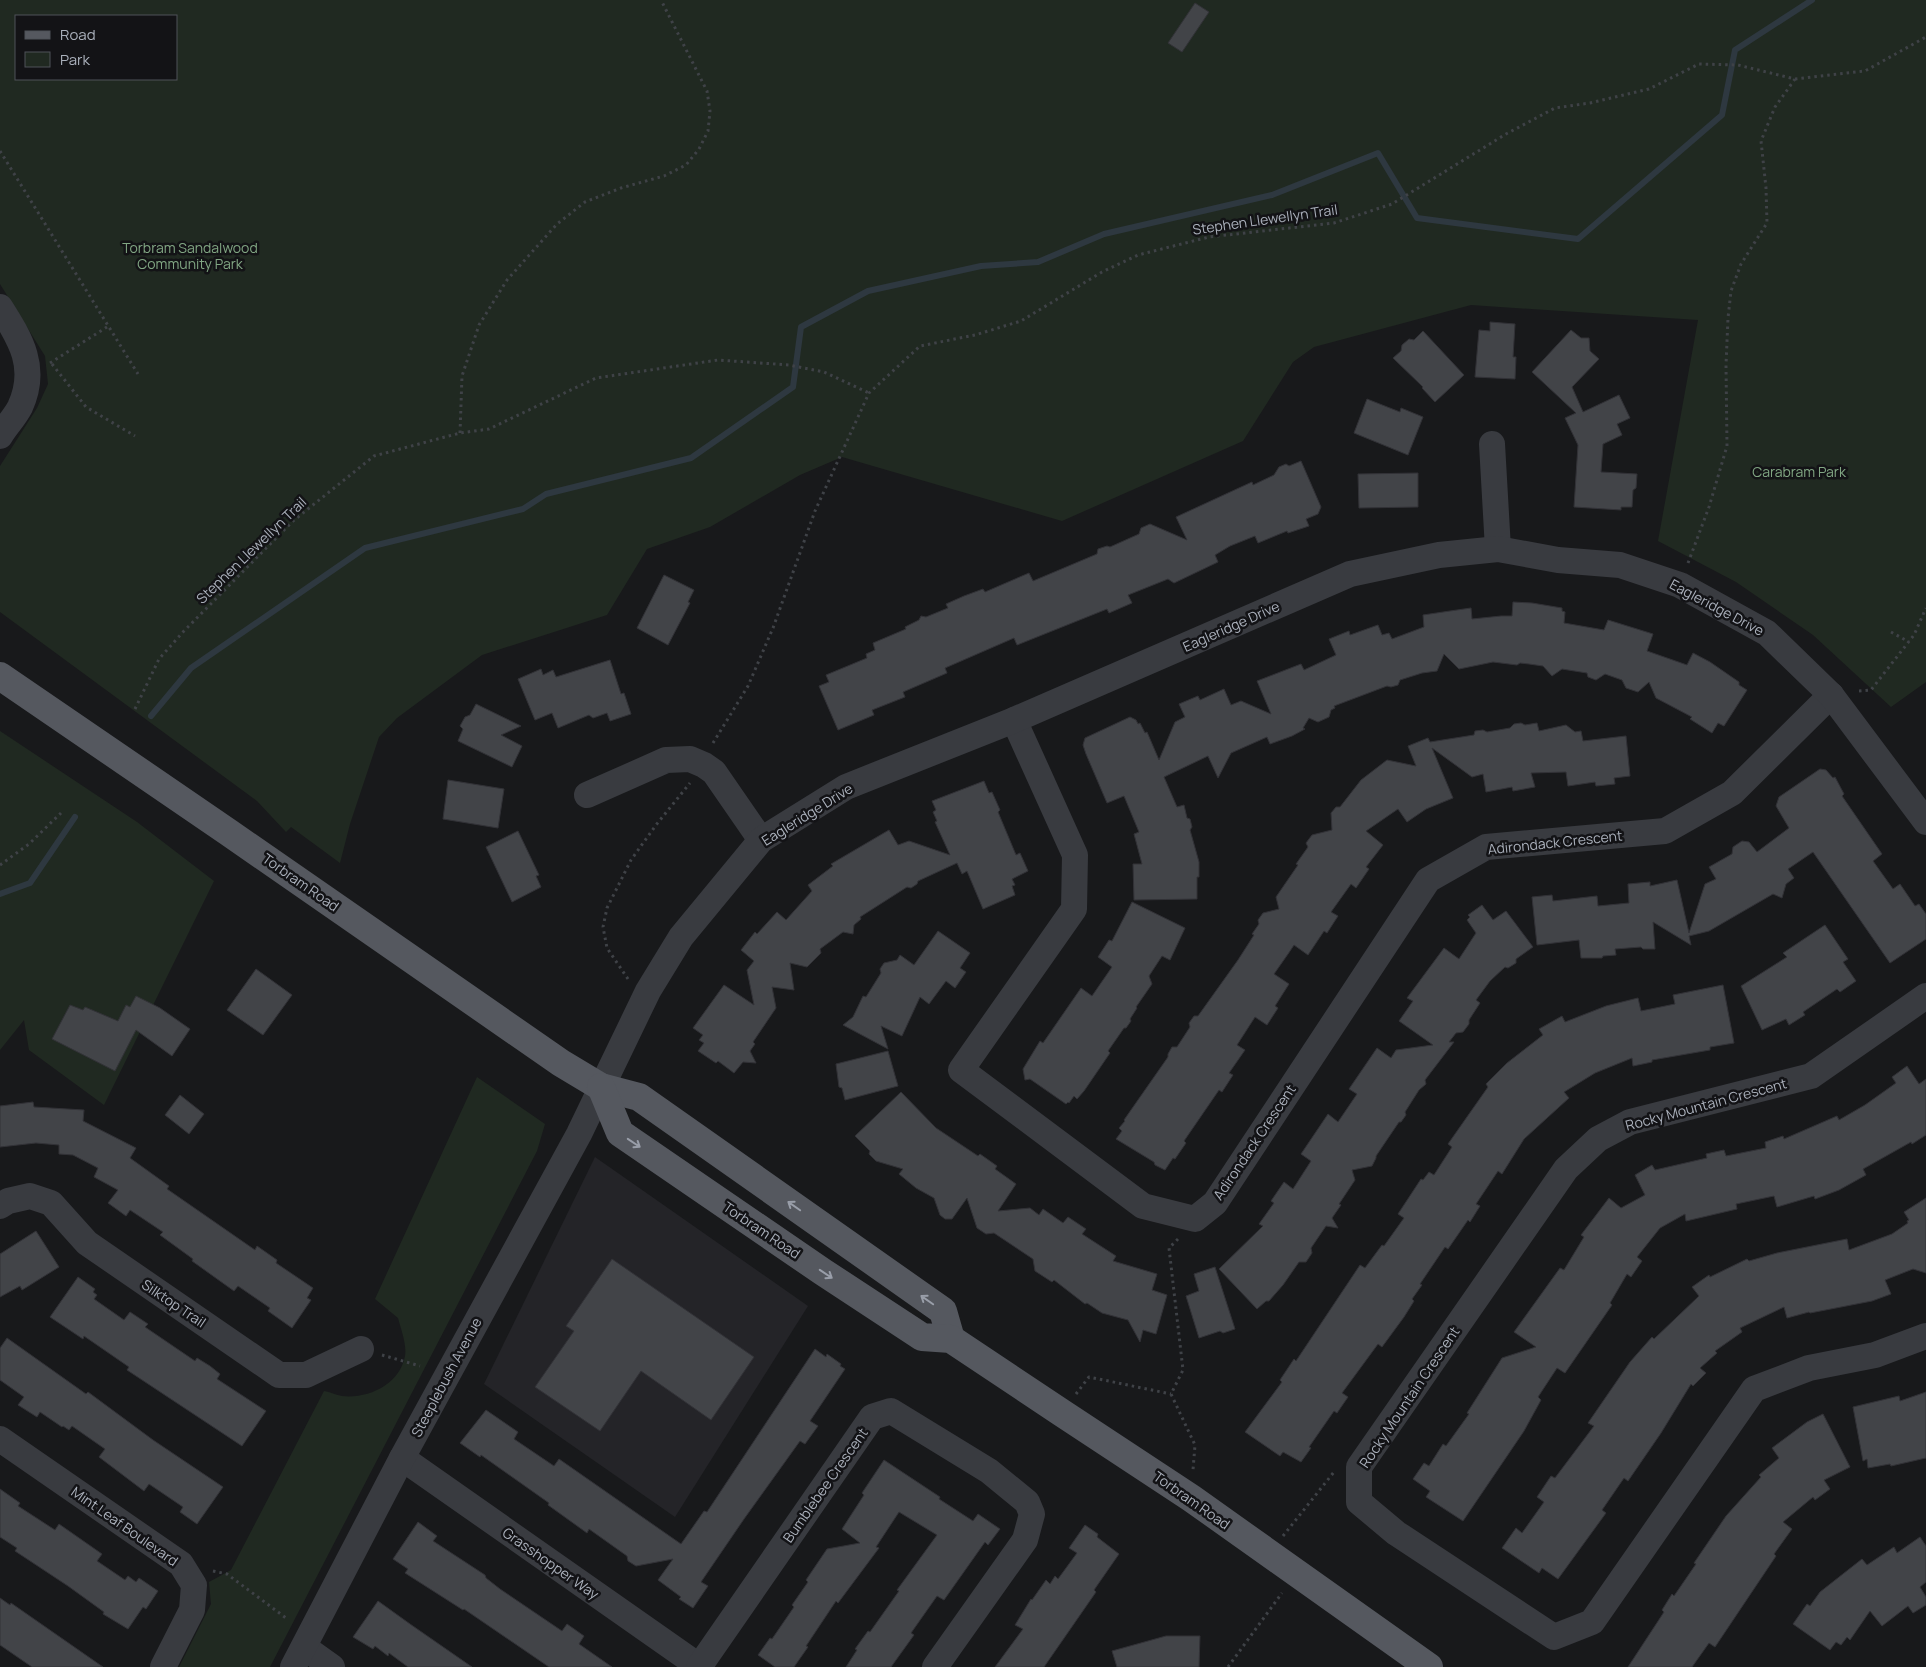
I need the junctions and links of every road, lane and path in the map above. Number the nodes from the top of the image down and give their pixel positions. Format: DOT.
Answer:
graph roads {
  1 [pos="661,0"];
  2 [pos="1926,37"];
  3 [pos="1795,79"];
  4 [pos="0,150"];
  5 [pos="0,307"];
  6 [pos="107,327"];
  7 [pos="39,364"];
  8 [pos="138,374"];
  9 [pos="869,393"];
  10 [pos="460,433"];
  11 [pos="0,436"];
  12 [pos="135,436"];
  13 [pos="1492,444"];
  14 [pos="1498,549"];
  15 [pos="1680,585"];
  16 [pos="1926,608"];
  17 [pos="1891,632"];
  18 [pos="1908,642"];
  19 [pos="0,676"];
  20 [pos="1831,695"];
  21 [pos="135,709"];
  22 [pos="1014,720"];
  23 [pos="704,765"];
  24 [pos="586,795"];
  25 [pos="61,813"];
  26 [pos="1926,822"];
  27 [pos="762,840"];
  28 [pos="0,865"];
  29 [pos="648,991"];
  30 [pos="1926,996"];
  31 [pos="601,1088"];
  32 [pos="0,1206"];
  33 [pos="1195,1219"];
  34 [pos="1926,1336"];
  35 [pos="951,1339"];
  36 [pos="360,1349"];
  37 [pos="420,1366"];
  38 [pos="1171,1394"];
  39 [pos="1062,1413"];
  40 [pos="0,1439"];
  41 [pos="402,1458"];
  42 [pos="1359,1467"];
  43 [pos="1191,1498"];
  44 [pos="1269,1554"];
  45 [pos="181,1564"];
  46 [pos="1297,1574"];
  47 [pos="286,1618"];
  48 [pos="298,1657"];
  49 [pos="163,1667"];
  50 [pos="332,1667"];
  51 [pos="699,1667"];
  52 [pos="936,1667"];
  53 [pos="1228,1667"];
  54 [pos="1429,1667"];
  1 -- 10 [label="path"];
  2 -- 3 [label="path, Stephen Llewellyn Trail"];
  3 -- 9 [label="path, Stephen Llewellyn Trail"];
  3 -- 15 [label="path"];
  4 -- 6 [label="path"];
  5 -- 7 [label="street"];
  6 -- 7 [label="path"];
  6 -- 8 [label="path"];
  7 -- 11 [label="street"];
  7 -- 12 [label="path"];
  9 -- 10 [label="path, Stephen Llewellyn Trail"];
  9 -- 23 [label="path"];
  10 -- 21 [label="path, Stephen Llewellyn Trail"];
  13 -- 14 [label="street"];
  14 -- 15 [label="street, Eagleridge Drive"];
  14 -- 22 [label="street, Eagleridge Drive"];
  15 -- 20 [label="street, Eagleridge Drive"];
  16 -- 18 [label="path"];
  17 -- 18 [label="path"];
  18 -- 20 [label="path"];
  19 -- 31 [label="main road, Torbram Road"];
  20 -- 26 [label="street, Eagleridge Drive"];
  20 -- 33 [label="street, Adirondack Crescent"];
  22 -- 27 [label="street, Eagleridge Drive"];
  22 -- 33 [label="street"];
  23 -- 24 [label="street"];
  23 -- 27 [label="street"];
  23 -- 29 [label="path"];
  25 -- 28 [label="path"];
  27 -- 29 [label="street, Eagleridge Drive"];
  29 -- 31 [label="street, Eagleridge Drive"];
  30 -- 42 [label="street, Rocky Mountain Crescent"];
  35 -- 31 [label="main road, Torbram Road, one-way"];
  31 -- 35 [label="main road, Torbram Road, one-way"];
  31 -- 41 [label="street, Steeplebush Avenue"];
  32 -- 36 [label="street, Silktop Trail"];
  33 -- 38 [label="path"];
  34 -- 42 [label="street, Rocky Mountain Crescent"];
  35 -- 39 [label="main road, Torbram Road"];
  36 -- 37 [label="path"];
  38 -- 39 [label="path"];
  38 -- 43 [label="path"];
  39 -- 43 [label="main road, Torbram Road"];
  40 -- 45 [label="street, Mint Leaf Boulevard"];
  41 -- 48 [label="street, Steeplebush Avenue"];
  41 -- 51 [label="street, Grasshopper Way"];
  42 -- 44 [label="path"];
  43 -- 44 [label="main road, Torbram Road"];
  44 -- 46 [label="main road, Torbram Road"];
  45 -- 47 [label="path"];
  45 -- 49 [label="street, Mint Leaf Boulevard"];
  46 -- 53 [label="path"];
  46 -- 54 [label="main road, Torbram Road"];
  48 -- 50 [label="street"];
  51 -- 52 [label="street, Bumblebee Crescent"];
}
